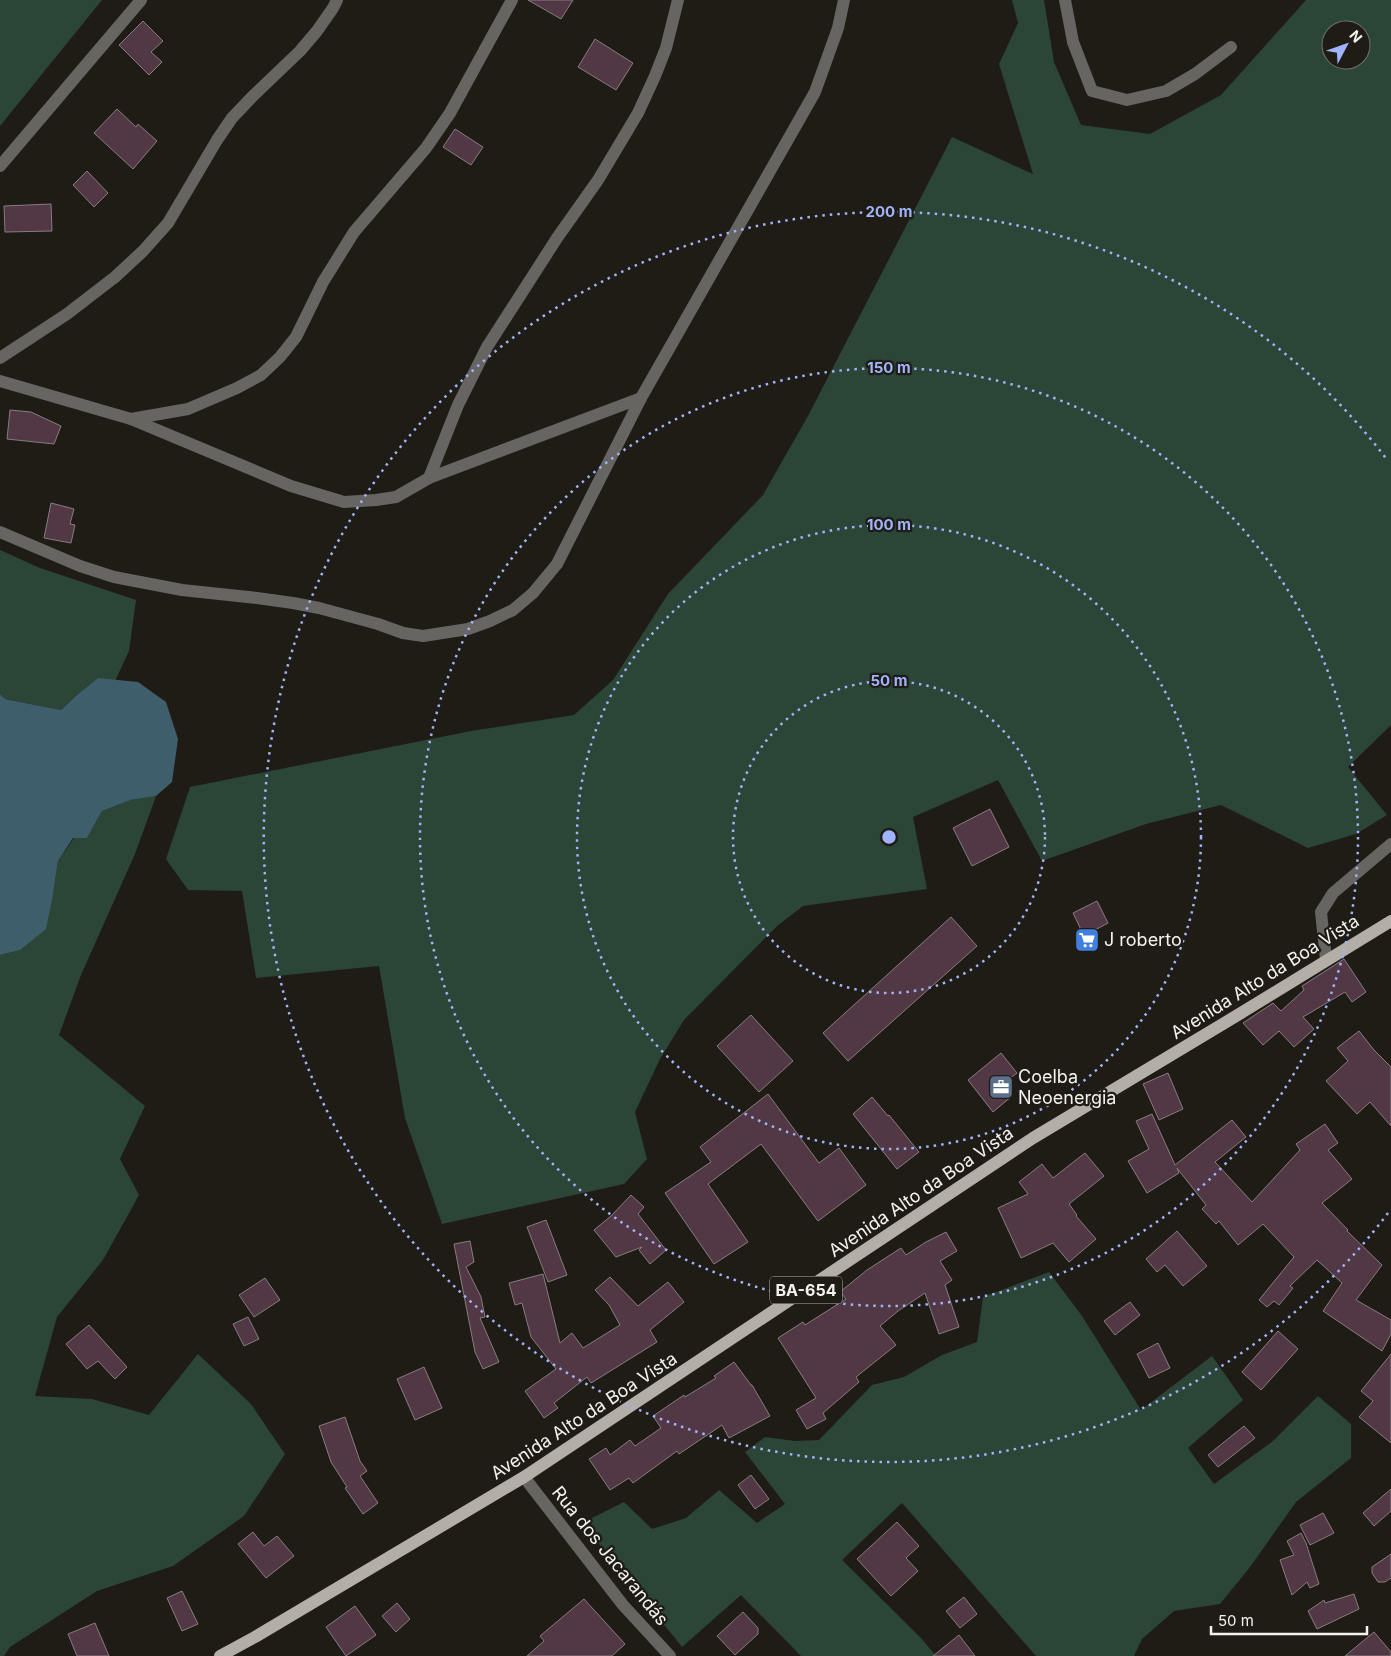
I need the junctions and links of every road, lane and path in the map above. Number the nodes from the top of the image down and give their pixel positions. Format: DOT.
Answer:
graph roads {
  1 [pos="141,0"];
  2 [pos="337,0"];
  3 [pos="512,0"];
  4 [pos="678,0"];
  5 [pos="844,0"];
  6 [pos="1065,0"];
  7 [pos="1231,48"];
  8 [pos="0,166"];
  9 [pos="0,358"];
  10 [pos="0,381"];
  11 [pos="641,398"];
  12 [pos="131,419"];
  13 [pos="429,478"];
  14 [pos="0,532"];
  15 [pos="1391,844"];
  16 [pos="1391,921"];
  17 [pos="1326,960"];
  18 [pos="524,1477"];
  19 [pos="233,1653"];
  20 [pos="220,1656"];
  21 [pos="670,1656"];
  1 -- 8 [label="street"];
  2 -- 9 [label="street"];
  3 -- 12 [label="street"];
  4 -- 13 [label="street"];
  5 -- 11 [label="street"];
  6 -- 7 [label="street"];
  10 -- 12 [label="street"];
  11 -- 13 [label="street"];
  11 -- 14 [label="street"];
  12 -- 13 [label="street"];
  15 -- 17 [label="street"];
  16 -- 17 [label="main road, Avenida Alto da Boa Vista / BA-654"];
  17 -- 18 [label="main road, Avenida Alto da Boa Vista / BA-654"];
  18 -- 19 [label="main road, Avenida Alto da Boa Vista / BA-654"];
  18 -- 21 [label="street, Rua dos Jacarandás"];
  19 -- 20 [label="main road, Avenida Alto da Boa Vista / BA-654"];
}
